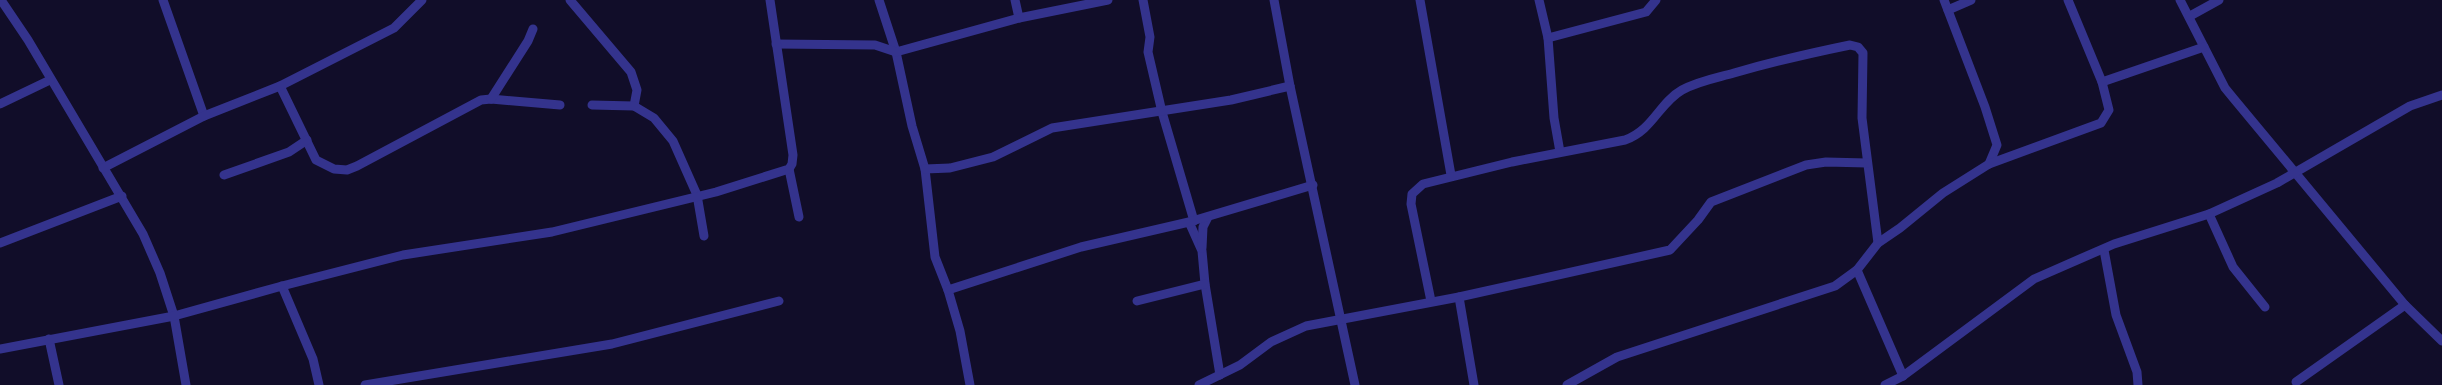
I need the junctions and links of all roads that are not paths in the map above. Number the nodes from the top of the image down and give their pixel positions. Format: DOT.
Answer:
graph roads {
  1 [pos="1,0"];
  2 [pos="163,0"];
  3 [pos="422,0"];
  4 [pos="570,0"];
  5 [pos="770,0"];
  6 [pos="879,0"];
  7 [pos="1015,0"];
  8 [pos="1108,0"];
  9 [pos="1142,0"];
  10 [pos="1274,0"];
  11 [pos="1420,0"];
  12 [pos="1539,0"];
  13 [pos="1656,0"];
  14 [pos="1944,0"];
  15 [pos="1971,0"];
  16 [pos="2068,0"];
  17 [pos="2180,0"];
  18 [pos="2219,0"];
  19 [pos="1948,10"];
  20 [pos="2190,16"];
  21 [pos="1019,18"];
  22 [pos="533,29"];
  23 [pos="1548,38"];
  24 [pos="776,44"];
  25 [pos="2204,47"];
  26 [pos="896,52"];
  27 [pos="50,80"];
  28 [pos="2102,82"];
  29 [pos="280,86"];
  30 [pos="1290,86"];
  31 [pos="2442,95"];
  32 [pos="491,99"];
  33 [pos="0,104"];
  34 [pos="560,106"];
  35 [pos="592,106"];
  36 [pos="634,106"];
  37 [pos="1162,112"];
  38 [pos="204,116"];
  39 [pos="307,140"];
  40 [pos="1996,145"];
  41 [pos="1560,152"];
  42 [pos="2012,156"];
  43 [pos="1867,163"];
  44 [pos="1989,164"];
  45 [pos="103,168"];
  46 [pos="789,169"];
  47 [pos="925,169"];
  48 [pos="2293,172"];
  49 [pos="224,175"];
  50 [pos="1452,175"];
  51 [pos="2277,183"];
  52 [pos="2302,183"];
  53 [pos="1313,185"];
  54 [pos="697,195"];
  55 [pos="122,196"];
  56 [pos="2209,214"];
  57 [pos="799,217"];
  58 [pos="1208,217"];
  59 [pos="1192,222"];
  60 [pos="704,236"];
  61 [pos="0,243"];
  62 [pos="1878,243"];
  63 [pos="2104,250"];
  64 [pos="1202,251"];
  65 [pos="1857,270"];
  66 [pos="1205,284"];
  67 [pos="282,286"];
  68 [pos="948,290"];
  69 [pos="1459,297"];
  70 [pos="779,301"];
  71 [pos="1138,301"];
  72 [pos="1431,301"];
  73 [pos="2405,305"];
  74 [pos="2265,307"];
  75 [pos="174,316"];
  76 [pos="1342,320"];
  77 [pos="49,339"];
  78 [pos="2442,341"];
  79 [pos="0,349"];
  80 [pos="1220,375"];
  81 [pos="1903,376"];
  82 [pos="2296,382"];
  83 [pos="59,385"];
  84 [pos="186,385"];
  85 [pos="319,385"];
  86 [pos="365,385"];
  87 [pos="970,385"];
  88 [pos="1199,385"];
  89 [pos="1355,385"];
  90 [pos="1474,385"];
  91 [pos="1567,385"];
  92 [pos="1885,385"];
  93 [pos="2138,385"];
  1 -- 27 [label="street"];
  2 -- 38 [label="street"];
  3 -- 29 [label="street"];
  4 -- 36 [label="street"];
  5 -- 24 [label="street"];
  6 -- 26 [label="street"];
  7 -- 21 [label="street"];
  8 -- 21 [label="street"];
  9 -- 37 [label="street"];
  10 -- 30 [label="street"];
  11 -- 50 [label="street"];
  12 -- 23 [label="street"];
  13 -- 23 [label="street"];
  14 -- 19 [label="street"];
  15 -- 19 [label="street"];
  16 -- 28 [label="street"];
  17 -- 20 [label="street"];
  18 -- 20 [label="street"];
  19 -- 40 [label="street"];
  20 -- 25 [label="street"];
  21 -- 26 [label="street"];
  22 -- 32 [label="street"];
  23 -- 41 [label="street"];
  24 -- 26 [label="street"];
  24 -- 46 [label="street"];
  25 -- 28 [label="street"];
  25 -- 48 [label="street"];
  26 -- 47 [label="street"];
  27 -- 33 [label="street"];
  27 -- 45 [label="street"];
  28 -- 42 [label="street"];
  29 -- 38 [label="street"];
  29 -- 39 [label="street"];
  30 -- 37 [label="street"];
  30 -- 53 [label="street"];
  31 -- 48 [label="street"];
  32 -- 34 [label="street"];
  32 -- 39 [label="street"];
  35 -- 36 [label="street"];
  36 -- 54 [label="street"];
  37 -- 47 [label="street"];
  37 -- 59 [label="street"];
  38 -- 45 [label="street"];
  39 -- 49 [label="street"];
  40 -- 42 [label="street"];
  40 -- 44 [label="street"];
  41 -- 43 [label="street"];
  41 -- 50 [label="street"];
  42 -- 44 [label="street"];
  43 -- 62 [label="street"];
  43 -- 69 [label="street"];
  44 -- 62 [label="street"];
  45 -- 55 [label="street"];
  46 -- 54 [label="street"];
  46 -- 57 [label="street"];
  47 -- 68 [label="street"];
  48 -- 51 [label="street"];
  48 -- 52 [label="street"];
  50 -- 72 [label="street"];
  51 -- 52 [label="street"];
  51 -- 56 [label="street"];
  52 -- 73 [label="street"];
  53 -- 58 [label="street"];
  53 -- 76 [label="street"];
  54 -- 60 [label="street"];
  54 -- 67 [label="street"];
  55 -- 61 [label="street"];
  55 -- 75 [label="street"];
  56 -- 63 [label="street"];
  56 -- 74 [label="street"];
  58 -- 59 [label="street"];
  58 -- 64 [label="street"];
  59 -- 64 [label="street"];
  59 -- 68 [label="street"];
  62 -- 65 [label="street"];
  63 -- 81 [label="street"];
  63 -- 93 [label="street"];
  64 -- 66 [label="street"];
  65 -- 81 [label="street"];
  65 -- 91 [label="street"];
  66 -- 71 [label="street"];
  66 -- 80 [label="street"];
  67 -- 75 [label="street"];
  67 -- 85 [label="street"];
  68 -- 87 [label="street"];
  69 -- 72 [label="street"];
  69 -- 90 [label="street"];
  70 -- 86 [label="street"];
  72 -- 76 [label="street"];
  73 -- 78 [label="street"];
  73 -- 82 [label="street"];
  75 -- 77 [label="street"];
  75 -- 84 [label="street"];
  76 -- 80 [label="street"];
  76 -- 89 [label="street"];
  77 -- 79 [label="street"];
  77 -- 83 [label="street"];
  80 -- 88 [label="street"];
  81 -- 92 [label="street"];
}
